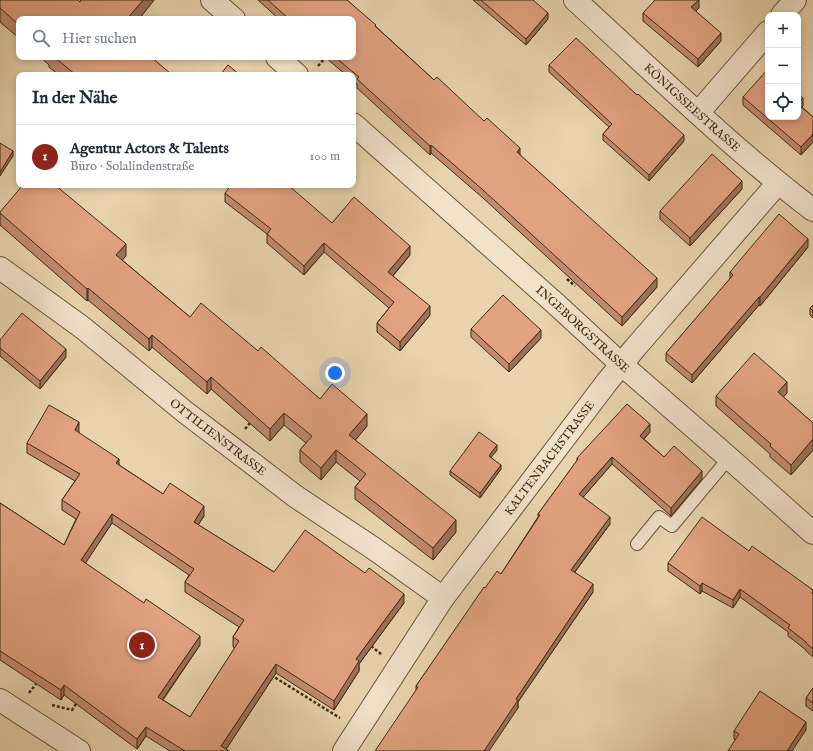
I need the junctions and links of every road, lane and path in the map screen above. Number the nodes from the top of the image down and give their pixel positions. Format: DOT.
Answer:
graph roads {
  1 [pos="212,0"];
  2 [pos="575,0"];
  3 [pos="795,0"];
  4 [pos="785,12"];
  5 [pos="231,16"];
  6 [pos="765,35"];
  7 [pos="280,60"];
  8 [pos="294,72"];
  9 [pos="698,113"];
  10 [pos="356,127"];
  11 [pos="778,183"];
  12 [pos="813,210"];
  13 [pos="0,268"];
  14 [pos="566,279"];
  15 [pos="575,286"];
  16 [pos="621,364"];
  17 [pos="729,458"];
  18 [pos="813,533"];
  19 [pos="637,544"];
  20 [pos="442,598"];
  21 [pos="367,644"];
  22 [pos="372,647"];
  23 [pos="265,670"];
  24 [pos="81,697"];
  25 [pos="0,700"];
  26 [pos="48,704"];
  27 [pos="358,729"];
  28 [pos="79,751"];
  29 [pos="344,751"];
  1 -- 5 [label="street"];
  2 -- 9 [label="street, KÖNIGSSEESTRASSE"];
  3 -- 4 [label="street"];
  6 -- 9 [label="street"];
  7 -- 8 [label="street"];
  9 -- 11 [label="street, KÖNIGSSEESTRASSE"];
  10 -- 16 [label="street, INGEBORGSTRASSE"];
  11 -- 12 [label="street, KÖNIGSSEESTRASSE"];
  11 -- 16 [label="street, KALTENBACHSTRASSE"];
  13 -- 20 [label="street, OTTILIENSTRASSE"];
  14 -- 15 [label="path"];
  16 -- 17 [label="street, INGEBORGSTRASSE"];
  16 -- 20 [label="street, KALTENBACHSTRASSE"];
  17 -- 18 [label="street, INGEBORGSTRASSE"];
  17 -- 19 [label="lane"];
  20 -- 27 [label="street, KALTENBACHSTRASSE"];
  21 -- 22 [label="path"];
  23 -- 27 [label="path"];
  24 -- 26 [label="path"];
  25 -- 28 [label="street"];
  27 -- 29 [label="street, KALTENBACHSTRASSE"];
}
